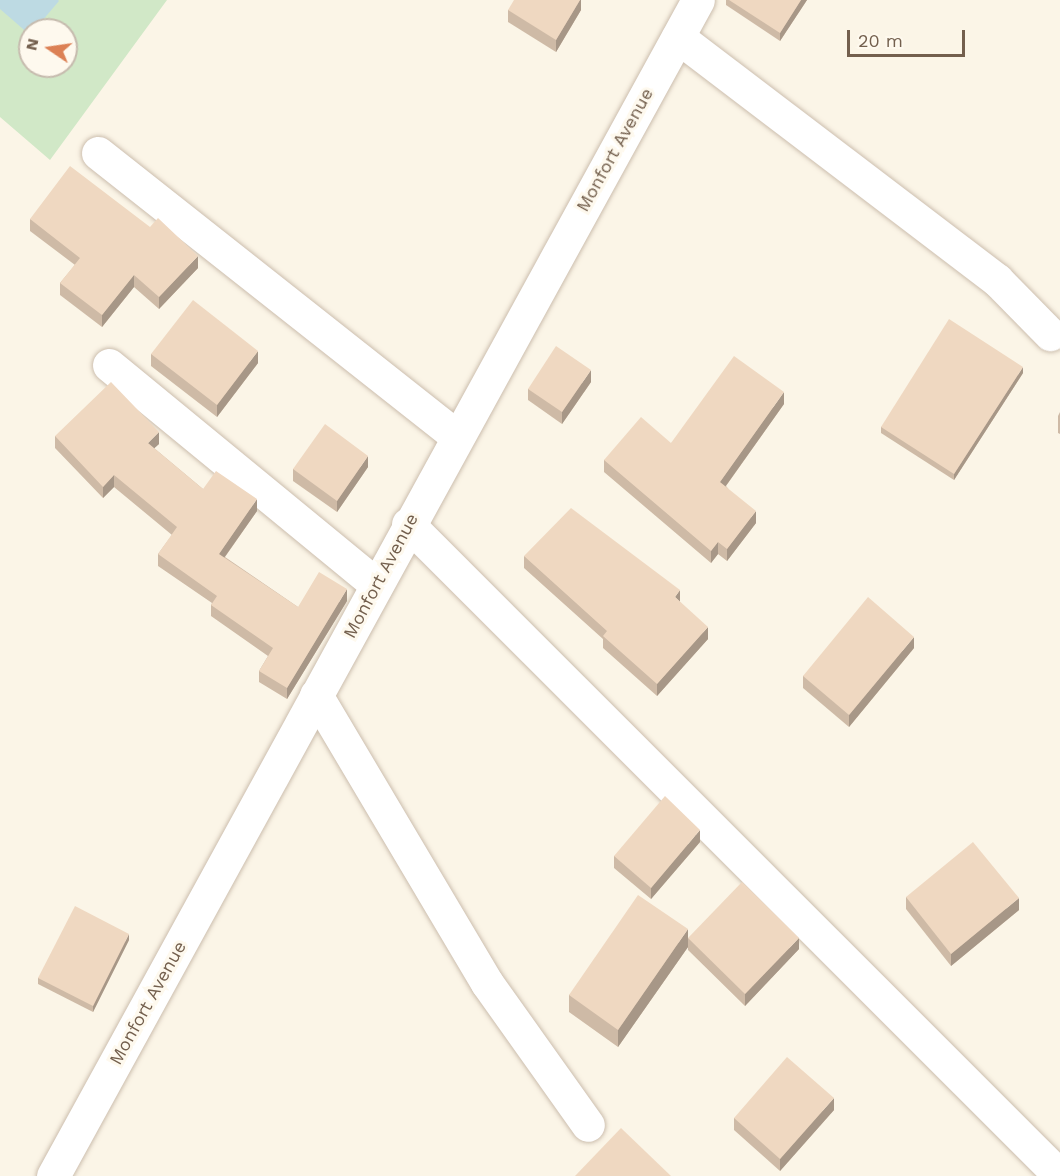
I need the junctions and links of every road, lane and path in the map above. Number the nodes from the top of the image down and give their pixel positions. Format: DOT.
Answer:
graph roads {
  1 [pos="698,0"];
  2 [pos="678,37"];
  3 [pos="98,153"];
  4 [pos="1050,334"];
  5 [pos="109,365"];
  6 [pos="457,437"];
  7 [pos="408,524"];
  8 [pos="376,584"];
  9 [pos="316,695"];
  10 [pos="588,1125"];
  11 [pos="67,1168"];
  12 [pos="1060,1176"];
  1 -- 2 [label="street, Monfort Avenue"];
  2 -- 4 [label="street"];
  2 -- 6 [label="street, Monfort Avenue"];
  3 -- 6 [label="street"];
  5 -- 8 [label="street"];
  6 -- 7 [label="street, Monfort Avenue"];
  7 -- 8 [label="street, Monfort Avenue"];
  7 -- 12 [label="street"];
  8 -- 9 [label="street, Monfort Avenue"];
  9 -- 10 [label="street"];
  9 -- 11 [label="street, Monfort Avenue"];
}
